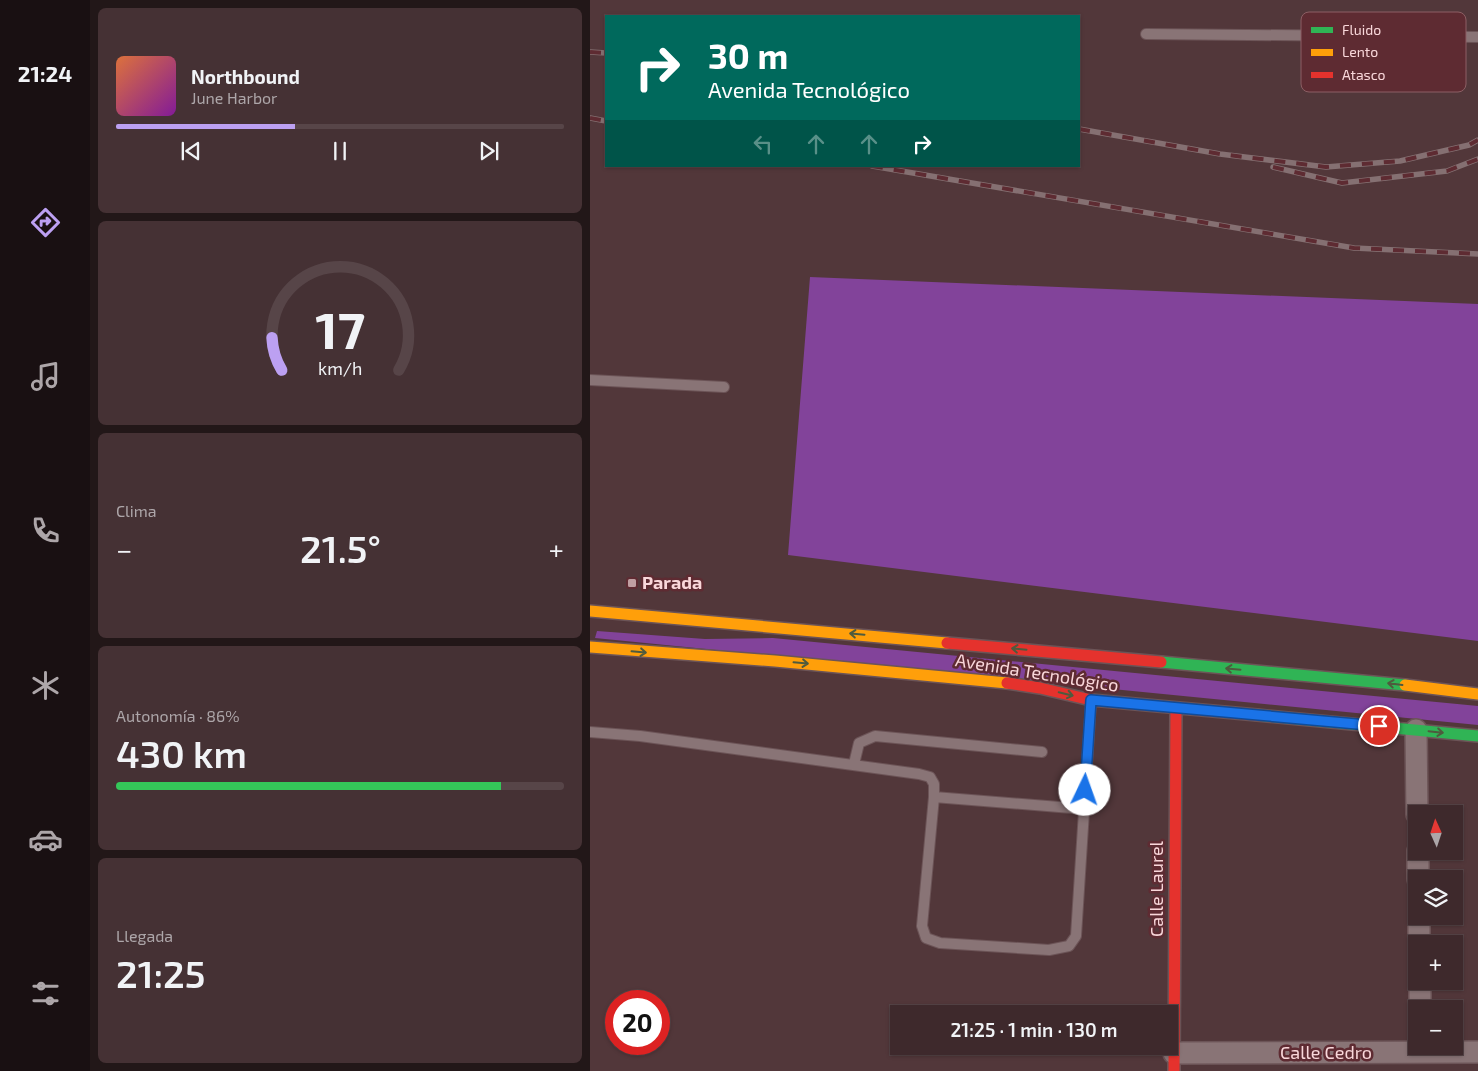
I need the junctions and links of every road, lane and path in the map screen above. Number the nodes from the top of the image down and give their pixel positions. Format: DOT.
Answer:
graph roads {
  1 [pos="1146,34"];
  2 [pos="1301,35"];
  3 [pos="590,380"];
  4 [pos="724,387"];
  5 [pos="590,610"];
  6 [pos="590,648"];
  7 [pos="1478,694"];
  8 [pos="1091,700"];
  9 [pos="1176,708"];
  10 [pos="1416,730"];
  11 [pos="590,732"];
  12 [pos="1478,736"];
  13 [pos="1042,752"];
  14 [pos="854,764"];
  15 [pos="934,796"];
  16 [pos="1417,805"];
  17 [pos="1084,809"];
  18 [pos="1478,1052"];
  19 [pos="1421,1057"];
  20 [pos="1174,1062"];
  1 -- 2 [label="lane"];
  3 -- 4 [label="lane"];
  7 -- 5 [label="street, Avenida Tecnológico, one-way"];
  6 -- 8 [label="street, Avenida Tecnológico, one-way"];
  8 -- 9 [label="street, Avenida Tecnológico"];
  8 -- 17 [label="lane"];
  9 -- 10 [label="street, Avenida Tecnológico"];
  9 -- 20 [label="street, Calle Laurel"];
  10 -- 12 [label="street, Avenida Tecnológico, one-way"];
  10 -- 16 [label="street"];
  11 -- 14 [label="lane"];
  13 -- 14 [label="lane"];
  14 -- 15 [label="lane"];
  15 -- 17 [label="lane"];
  15 -- 17 [label="lane"];
  18 -- 19 [label="street, Calle Cedro"];
  19 -- 20 [label="street, Calle Cedro"];
}
